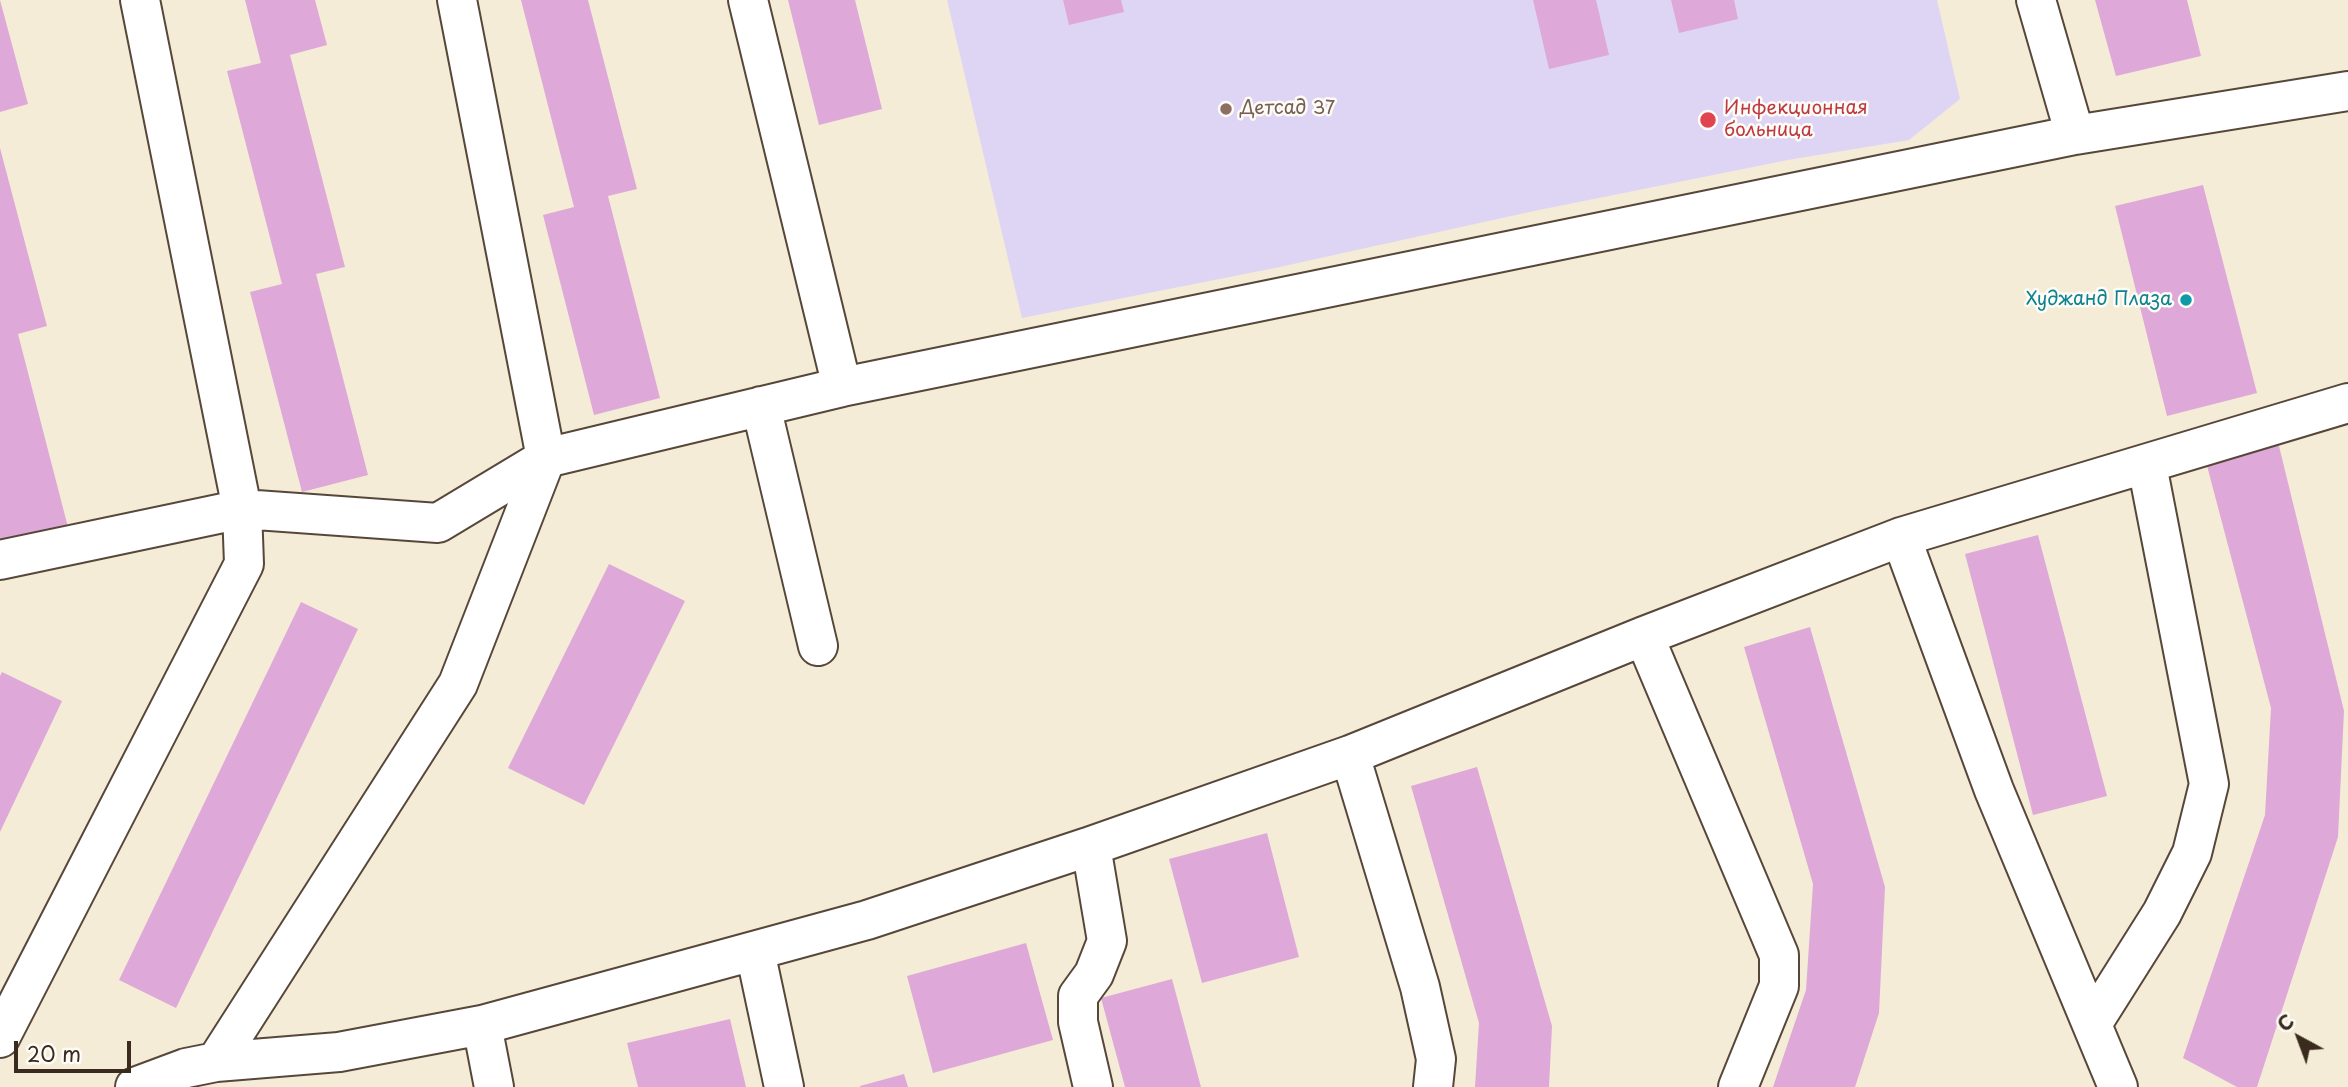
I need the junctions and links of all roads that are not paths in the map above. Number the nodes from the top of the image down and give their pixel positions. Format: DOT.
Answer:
graph roads {
  1 [pos="140,0"];
  2 [pos="457,0"];
  3 [pos="748,0"];
  4 [pos="2036,0"];
  5 [pos="2348,91"];
  6 [pos="2075,135"];
  7 [pos="842,387"];
  8 [pos="2348,403"];
  9 [pos="761,407"];
  10 [pos="545,458"];
  11 [pos="2147,465"];
  12 [pos="242,509"];
  13 [pos="1901,537"];
  14 [pos="0,560"];
  15 [pos="1644,636"];
  16 [pos="818,646"];
  17 [pos="1350,755"];
  18 [pos="1091,846"];
  19 [pos="755,951"];
  20 [pos="2092,1024"];
  21 [pos="482,1025"];
  22 [pos="0,1038"];
  23 [pos="199,1072"];
  24 [pos="135,1087"];
  25 [pos="494,1087"];
  26 [pos="784,1087"];
  27 [pos="1093,1087"];
  28 [pos="1433,1087"];
  29 [pos="1738,1087"];
  30 [pos="2118,1087"];
  1 -- 12 [label="street"];
  2 -- 10 [label="street"];
  3 -- 7 [label="street"];
  4 -- 6 [label="street"];
  5 -- 6 [label="street"];
  6 -- 7 [label="street"];
  7 -- 9 [label="street"];
  8 -- 11 [label="street"];
  9 -- 10 [label="street"];
  9 -- 16 [label="street"];
  10 -- 12 [label="street"];
  10 -- 23 [label="street"];
  11 -- 13 [label="street"];
  11 -- 20 [label="street"];
  12 -- 14 [label="street"];
  12 -- 22 [label="street"];
  13 -- 15 [label="street"];
  13 -- 20 [label="street"];
  15 -- 17 [label="street"];
  15 -- 29 [label="street"];
  17 -- 18 [label="street"];
  17 -- 28 [label="street"];
  18 -- 19 [label="street"];
  18 -- 27 [label="street"];
  19 -- 21 [label="street"];
  19 -- 26 [label="street"];
  20 -- 30 [label="street"];
  21 -- 23 [label="street"];
  21 -- 25 [label="street"];
  23 -- 24 [label="street"];
}
